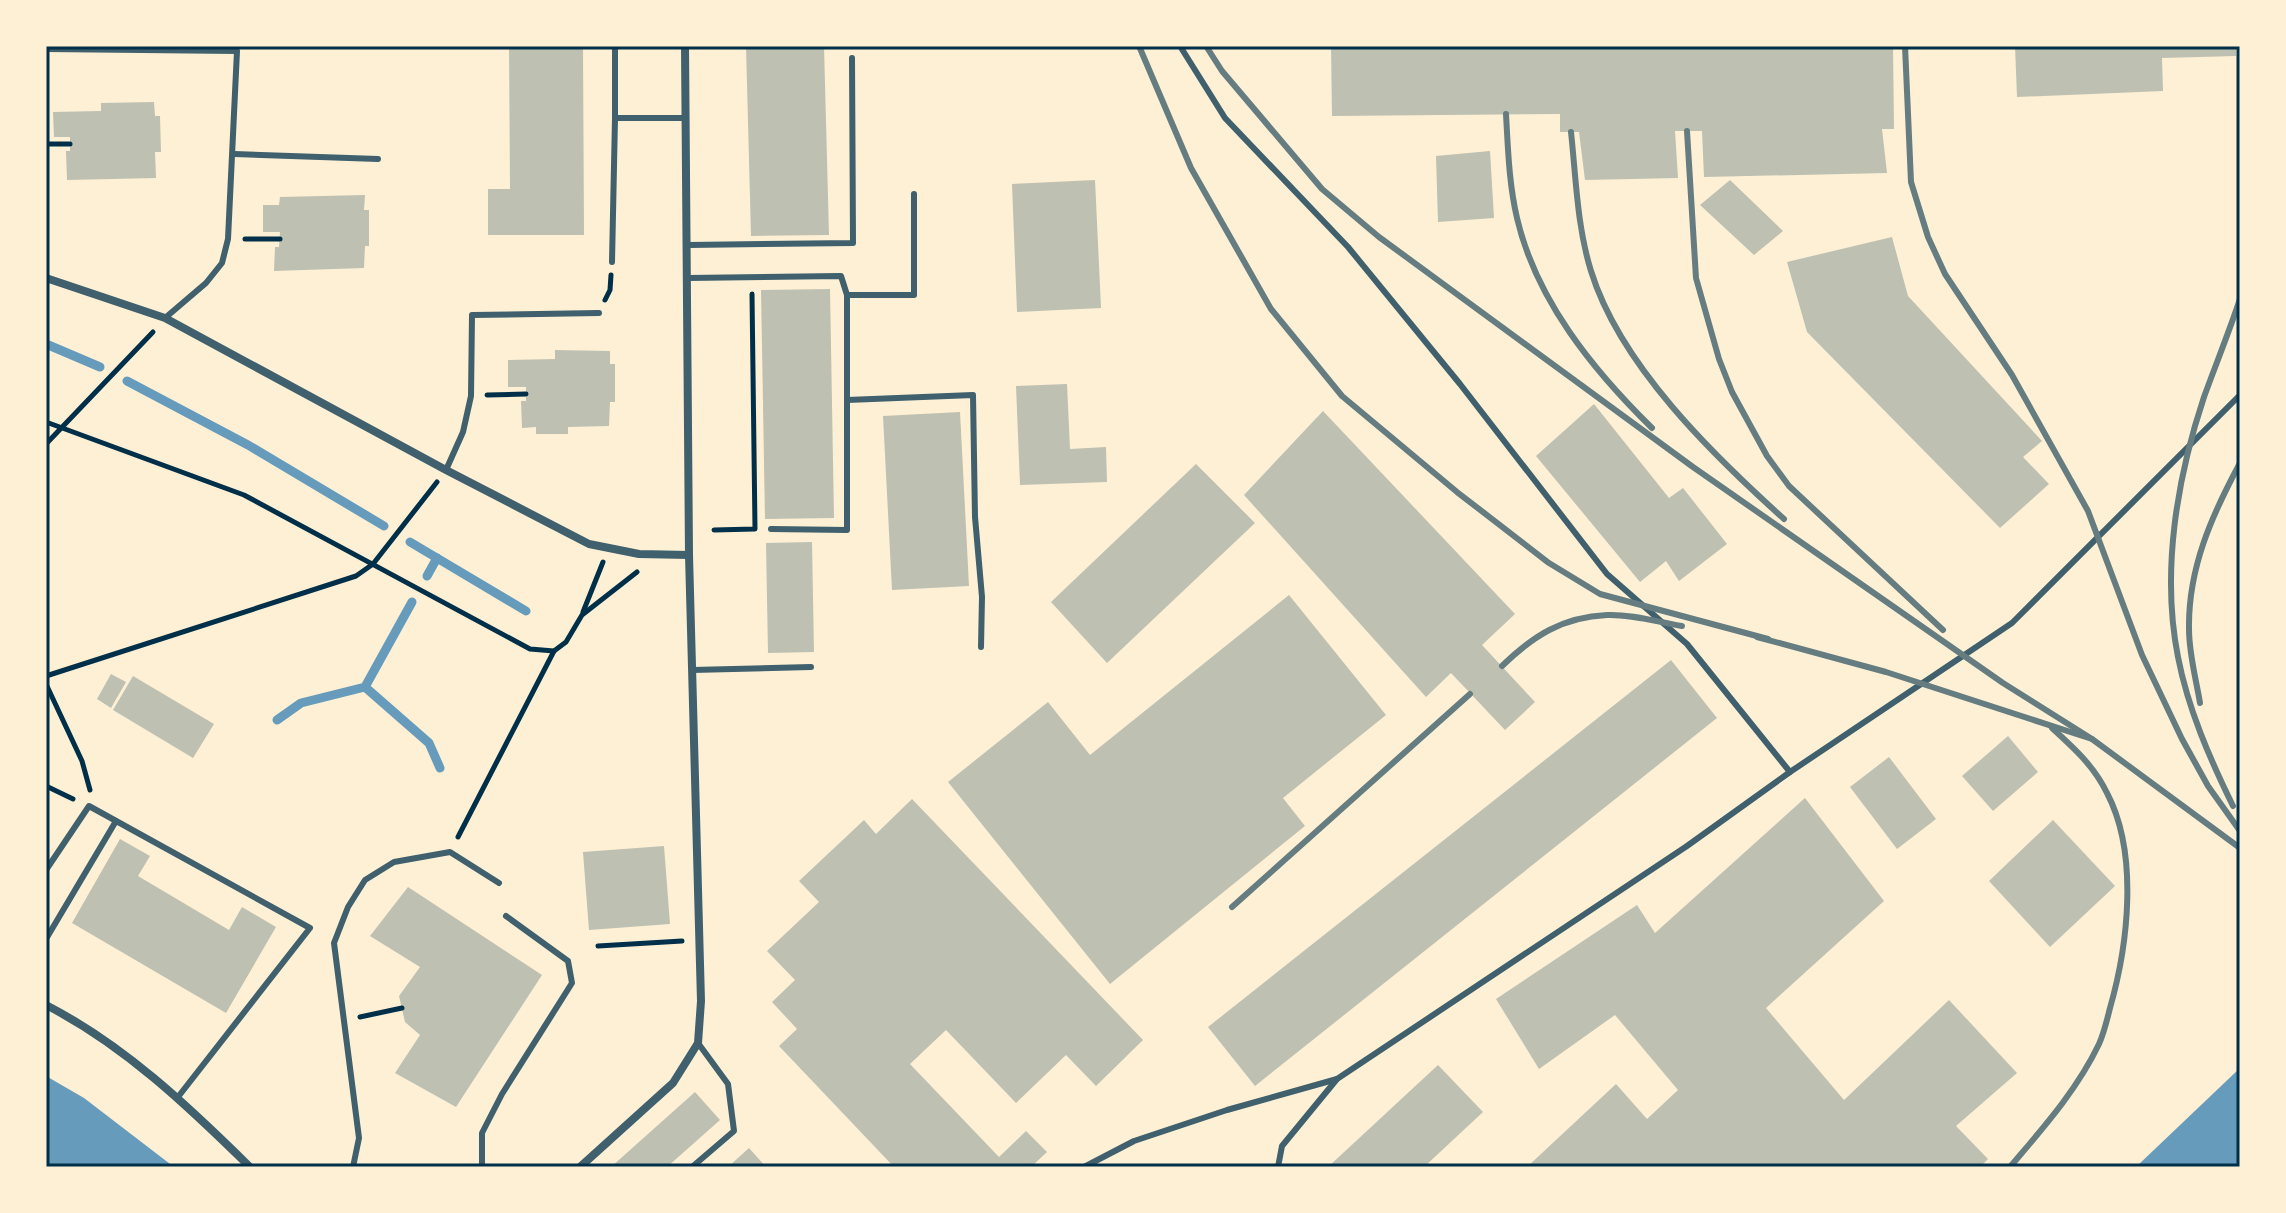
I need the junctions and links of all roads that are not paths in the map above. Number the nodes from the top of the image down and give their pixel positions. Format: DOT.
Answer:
graph roads {
  1 [pos="615,46"];
  2 [pos="685,46"];
  3 [pos="1180,46"];
  4 [pos="46,49"];
  5 [pos="852,58"];
  6 [pos="615,118"];
  7 [pos="686,118"];
  8 [pos="234,154"];
  9 [pos="378,159"];
  10 [pos="914,194"];
  11 [pos="688,245"];
  12 [pos="612,262"];
  13 [pos="46,278"];
  14 [pos="688,278"];
  15 [pos="847,295"];
  16 [pos="599,313"];
  17 [pos="165,318"];
  18 [pos="2240,395"];
  19 [pos="847,400"];
  20 [pos="446,470"];
  21 [pos="771,529"];
  22 [pos="689,555"];
  23 [pos="981,647"];
  24 [pos="811,667"];
  25 [pos="692,670"];
  26 [pos="1790,772"];
  27 [pos="116,821"];
  28 [pos="46,870"];
  29 [pos="499,883"];
  30 [pos="506,916"];
  31 [pos="46,939"];
  32 [pos="46,1005"];
  33 [pos="698,1043"];
  34 [pos="1337,1079"];
  35 [pos="178,1097"];
  36 [pos="250,1167"];
  37 [pos="353,1167"];
  38 [pos="482,1167"];
  39 [pos="580,1167"];
  40 [pos="692,1167"];
  41 [pos="1084,1167"];
  42 [pos="1278,1167"];
  1 -- 6 [label="lane"];
  2 -- 7 [label="street"];
  3 -- 26 [label="lane"];
  4 -- 8 [label="lane"];
  5 -- 11 [label="lane"];
  6 -- 7 [label="lane"];
  6 -- 12 [label="lane"];
  7 -- 11 [label="street"];
  8 -- 9 [label="lane"];
  8 -- 17 [label="lane"];
  10 -- 15 [label="lane"];
  11 -- 14 [label="street"];
  13 -- 17 [label="street"];
  14 -- 15 [label="lane"];
  14 -- 22 [label="street"];
  15 -- 19 [label="lane"];
  16 -- 20 [label="lane"];
  17 -- 20 [label="street"];
  18 -- 26 [label="lane"];
  19 -- 21 [label="lane"];
  19 -- 23 [label="lane"];
  20 -- 22 [label="street"];
  22 -- 25 [label="street"];
  24 -- 25 [label="lane"];
  25 -- 33 [label="street"];
  26 -- 34 [label="lane"];
  27 -- 28 [label="lane"];
  27 -- 31 [label="lane"];
  27 -- 35 [label="lane"];
  29 -- 37 [label="lane"];
  30 -- 38 [label="lane"];
  32 -- 35 [label="street"];
  33 -- 39 [label="street"];
  33 -- 40 [label="lane"];
  34 -- 41 [label="lane"];
  34 -- 42 [label="lane"];
  35 -- 36 [label="street"];
}
